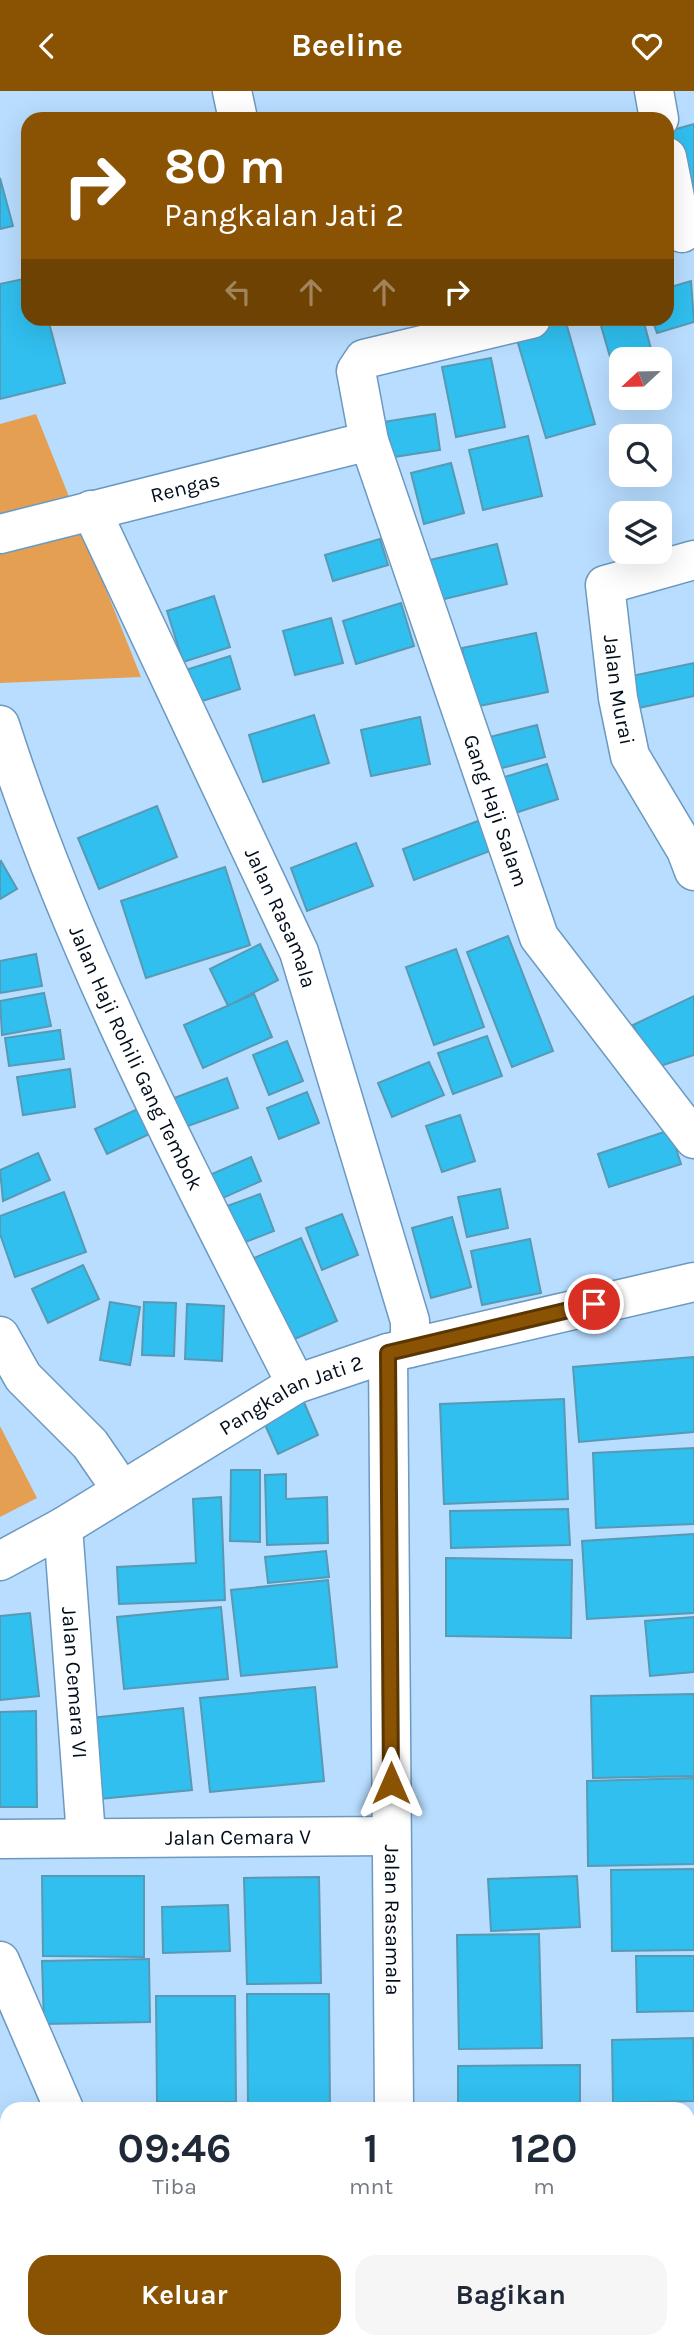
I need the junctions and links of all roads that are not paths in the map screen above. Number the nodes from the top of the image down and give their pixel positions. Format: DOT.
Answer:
graph roads {
  1 [pos="232,91"];
  2 [pos="654,91"];
  3 [pos="236,112"];
  4 [pos="658,112"];
  5 [pos="674,195"];
  6 [pos="681,233"];
  7 [pos="502,326"];
  8 [pos="369,442"];
  9 [pos="91,510"];
  10 [pos="0,534"];
  11 [pos="694,560"];
  12 [pos="0,725"];
  13 [pos="694,871"];
  14 [pos="694,1139"];
  15 [pos="694,1282"];
  16 [pos="0,1336"];
  17 [pos="399,1351"];
  18 [pos="296,1384"];
  19 [pos="121,1489"];
  20 [pos="63,1527"];
  21 [pos="0,1561"];
  22 [pos="86,1836"];
  23 [pos="391,1836"];
  24 [pos="0,1839"];
  25 [pos="0,1961"];
  26 [pos="61,2102"];
  27 [pos="394,2102"];
  1 -- 3 [label="street"];
  2 -- 4 [label="street"];
  5 -- 6 [label="street"];
  7 -- 8 [label="street, Gang Haji Salam"];
  8 -- 9 [label="street, Rengas"];
  8 -- 14 [label="street, Gang Haji Salam"];
  9 -- 10 [label="street, Rengas"];
  9 -- 17 [label="street, Jalan Rasamala"];
  11 -- 13 [label="street, Jalan Murai"];
  12 -- 18 [label="street, Jalan Haji Rohili Gang Tembok"];
  15 -- 17 [label="street, Pangkalan Jati 2"];
  16 -- 19 [label="street"];
  17 -- 18 [label="street, Pangkalan Jati 2"];
  17 -- 23 [label="street, Jalan Rasamala"];
  18 -- 19 [label="street, Pangkalan Jati 2"];
  19 -- 20 [label="street, Pangkalan Jati 2"];
  20 -- 21 [label="street, Pangkalan Jati 2"];
  20 -- 22 [label="street, Jalan Cemara VI"];
  22 -- 23 [label="street, Jalan Cemara V"];
  22 -- 24 [label="street, Jalan Cemara V"];
  23 -- 27 [label="street, Jalan Rasamala"];
  25 -- 26 [label="street"];
}
